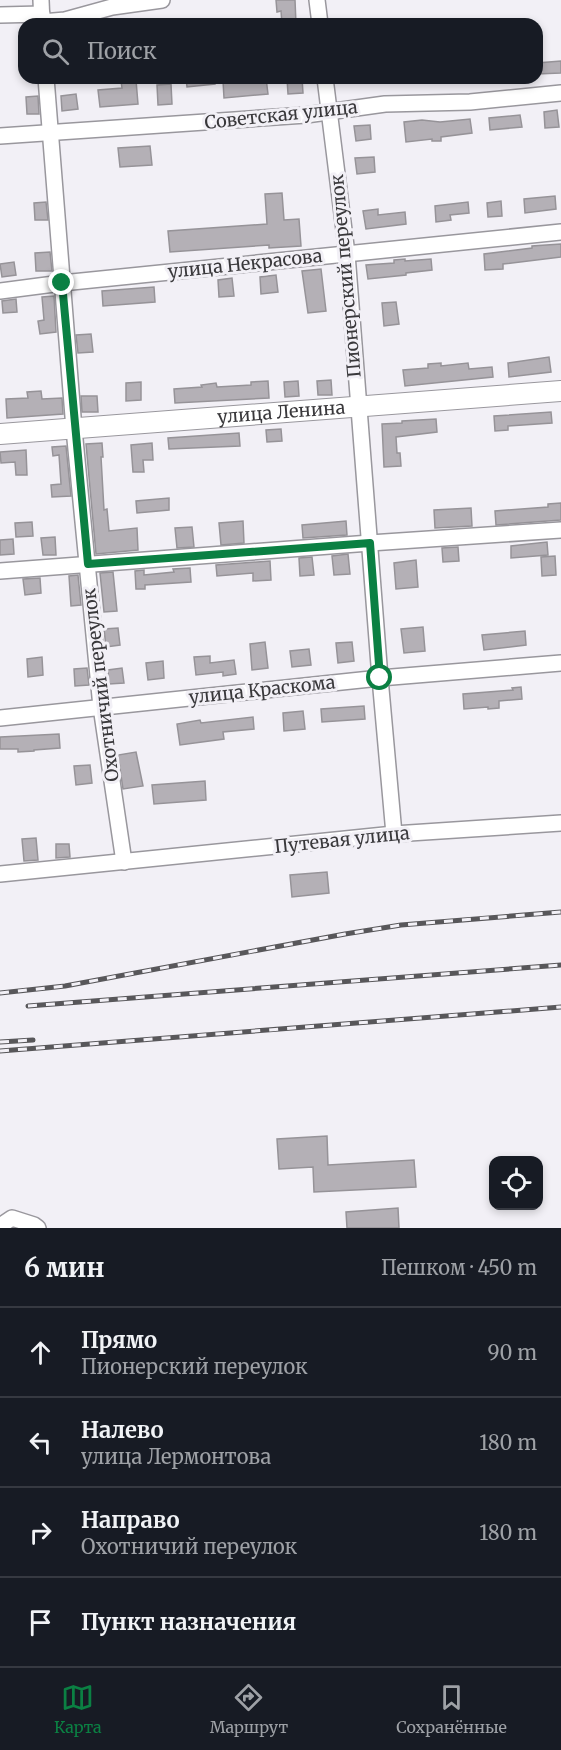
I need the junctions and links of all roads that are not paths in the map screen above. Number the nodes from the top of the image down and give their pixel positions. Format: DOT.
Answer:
graph roads {
  1 [pos="162,0"];
  2 [pos="317,0"];
  3 [pos="0,15"];
  4 [pos="42,15"];
  5 [pos="72,18"];
  6 [pos="319,18"];
  7 [pos="46,84"];
  8 [pos="327,84"];
  9 [pos="561,93"];
  10 [pos="329,111"];
  11 [pos="49,132"];
  12 [pos="0,136"];
  13 [pos="561,232"];
  14 [pos="347,254"];
  15 [pos="62,283"];
  16 [pos="0,291"];
  17 [pos="561,391"];
  18 [pos="358,406"];
  19 [pos="74,429"];
  20 [pos="0,434"];
  21 [pos="561,530"];
  22 [pos="370,543"];
  23 [pos="88,564"];
  24 [pos="0,571"];
  25 [pos="561,663"];
  26 [pos="380,678"];
  27 [pos="101,707"];
  28 [pos="0,718"];
  29 [pos="561,823"];
  30 [pos="394,834"];
  31 [pos="124,862"];
  32 [pos="0,874"];
  33 [pos="6,1222"];
  34 [pos="38,1228"];
  1 -- 5 [label="street"];
  2 -- 6 [label="street"];
  3 -- 4 [label="street"];
  7 -- 11 [label="street, Охотничий переулок"];
  8 -- 10 [label="street, Пионерский переулок"];
  9 -- 10 [label="street, Советская улица"];
  10 -- 11 [label="street, Советская улица"];
  10 -- 14 [label="street, Пионерский переулок"];
  11 -- 12 [label="street, Советская улица"];
  11 -- 15 [label="street, Охотничий переулок"];
  13 -- 14 [label="street, улица Некрасова"];
  14 -- 15 [label="street, улица Некрасова"];
  14 -- 18 [label="street, Пионерский переулок"];
  15 -- 16 [label="street, улица Некрасова"];
  15 -- 19 [label="street, Охотничий переулок"];
  17 -- 18 [label="main road, улица Ленина"];
  18 -- 19 [label="main road, улица Ленина"];
  18 -- 22 [label="street, Пионерский переулок"];
  19 -- 20 [label="main road, улица Ленина"];
  19 -- 23 [label="street, Охотничий переулок"];
  21 -- 22 [label="street"];
  22 -- 23 [label="street"];
  22 -- 26 [label="street, Пионерский переулок"];
  23 -- 24 [label="street"];
  23 -- 27 [label="street, Охотничий переулок"];
  25 -- 26 [label="street, улица Краскома"];
  26 -- 27 [label="street, улица Краскома"];
  26 -- 30 [label="street, Пионерский переулок"];
  27 -- 28 [label="street, улица Краскома"];
  27 -- 31 [label="street, Охотничий переулок"];
  29 -- 30 [label="street, Путевая улица"];
  30 -- 31 [label="street, Путевая улица"];
  31 -- 32 [label="street, Путевая улица"];
  33 -- 34 [label="street"];
}
